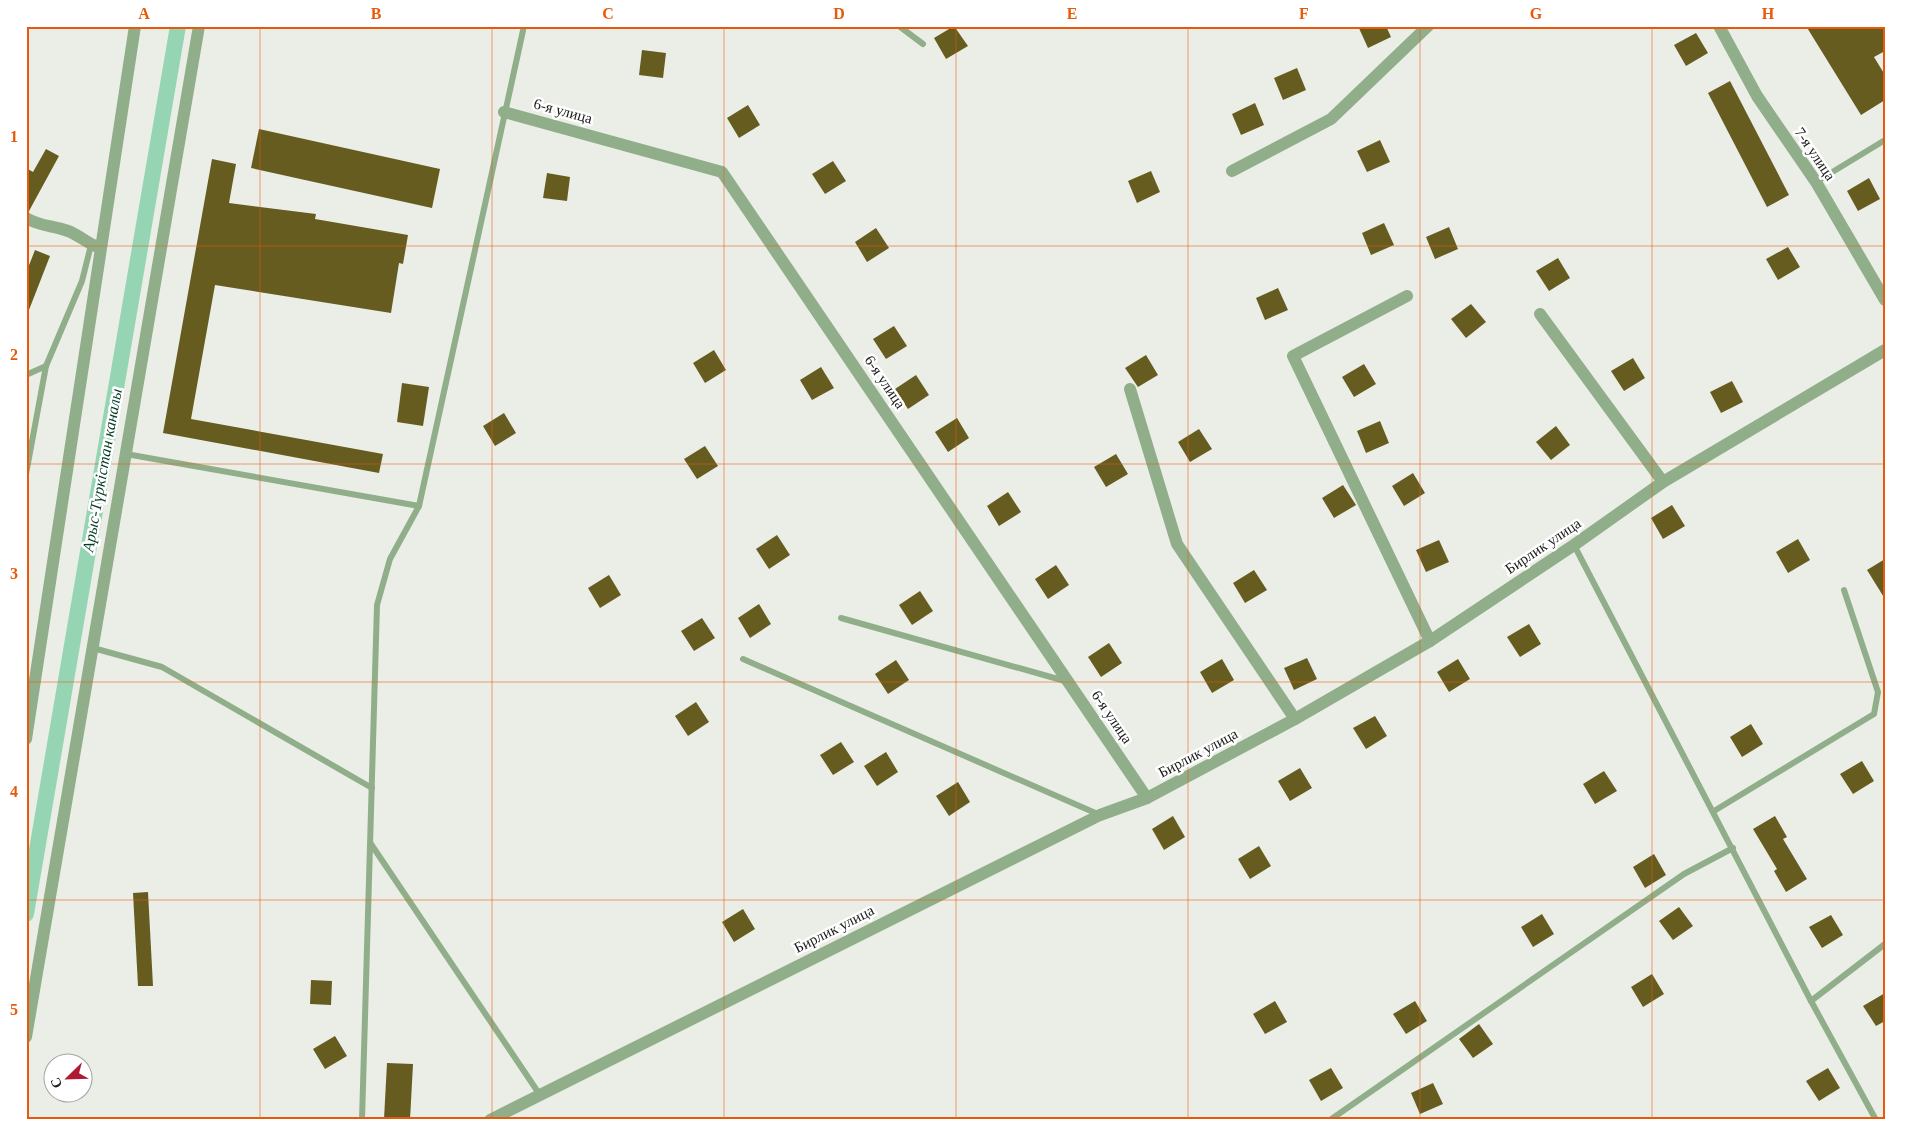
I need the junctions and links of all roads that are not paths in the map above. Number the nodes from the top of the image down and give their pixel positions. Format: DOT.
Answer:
graph roads {
  1 [pos="135,26"];
  2 [pos="198,26"];
  3 [pos="524,26"];
  4 [pos="899,26"];
  5 [pos="1428,26"];
  6 [pos="1719,26"];
  7 [pos="923,44"];
  8 [pos="504,112"];
  9 [pos="1885,140"];
  10 [pos="1232,171"];
  11 [pos="1816,182"];
  12 [pos="26,218"];
  13 [pos="95,246"];
  14 [pos="1407,296"];
  15 [pos="1885,300"];
  16 [pos="1540,314"];
  17 [pos="1885,350"];
  18 [pos="46,366"];
  19 [pos="26,375"];
  20 [pos="1130,389"];
  21 [pos="126,454"];
  22 [pos="26,474"];
  23 [pos="1663,482"];
  24 [pos="419,506"];
  25 [pos="1574,545"];
  26 [pos="1844,590"];
  27 [pos="840,618"];
  28 [pos="1430,641"];
  29 [pos="93,648"];
  30 [pos="742,659"];
  31 [pos="1069,682"];
  32 [pos="1295,719"];
  33 [pos="26,739"];
  34 [pos="372,788"];
  35 [pos="1147,798"];
  36 [pos="1714,811"];
  37 [pos="1100,815"];
  38 [pos="370,843"];
  39 [pos="1733,848"];
  40 [pos="1885,944"];
  41 [pos="1811,1001"];
  42 [pos="26,1037"];
  43 [pos="540,1095"];
  44 [pos="362,1120"];
  45 [pos="490,1120"];
  46 [pos="1330,1120"];
  47 [pos="1876,1120"];
  1 -- 13 [label="street"];
  2 -- 21 [label="street"];
  3 -- 8 [label="lane"];
  4 -- 7 [label="lane"];
  5 -- 10 [label="street"];
  6 -- 11 [label="street, 7-я улица"];
  8 -- 24 [label="lane"];
  8 -- 31 [label="street, 6-я улица"];
  9 -- 11 [label="lane"];
  11 -- 15 [label="street, 7-я улица"];
  12 -- 13 [label="street"];
  13 -- 18 [label="lane"];
  13 -- 33 [label="street"];
  14 -- 28 [label="street"];
  16 -- 23 [label="street"];
  17 -- 23 [label="street, Бирлик улица"];
  18 -- 19 [label="lane"];
  18 -- 22 [label="lane"];
  20 -- 32 [label="street"];
  21 -- 24 [label="lane"];
  21 -- 29 [label="street"];
  23 -- 25 [label="street, Бирлик улица"];
  24 -- 34 [label="lane"];
  25 -- 28 [label="street, Бирлик улица"];
  25 -- 36 [label="lane"];
  26 -- 36 [label="lane"];
  27 -- 31 [label="lane"];
  28 -- 32 [label="street, Бирлик улица"];
  29 -- 34 [label="lane"];
  29 -- 42 [label="street"];
  30 -- 37 [label="lane"];
  31 -- 35 [label="street, 6-я улица"];
  32 -- 35 [label="street, Бирлик улица"];
  34 -- 38 [label="lane"];
  35 -- 37 [label="street, Бирлик улица"];
  36 -- 39 [label="lane"];
  37 -- 43 [label="street, Бирлик улица"];
  38 -- 43 [label="lane"];
  38 -- 44 [label="lane"];
  39 -- 41 [label="lane"];
  39 -- 46 [label="lane"];
  40 -- 41 [label="lane"];
  41 -- 47 [label="lane"];
  43 -- 45 [label="street, Бирлик улица"];
}
